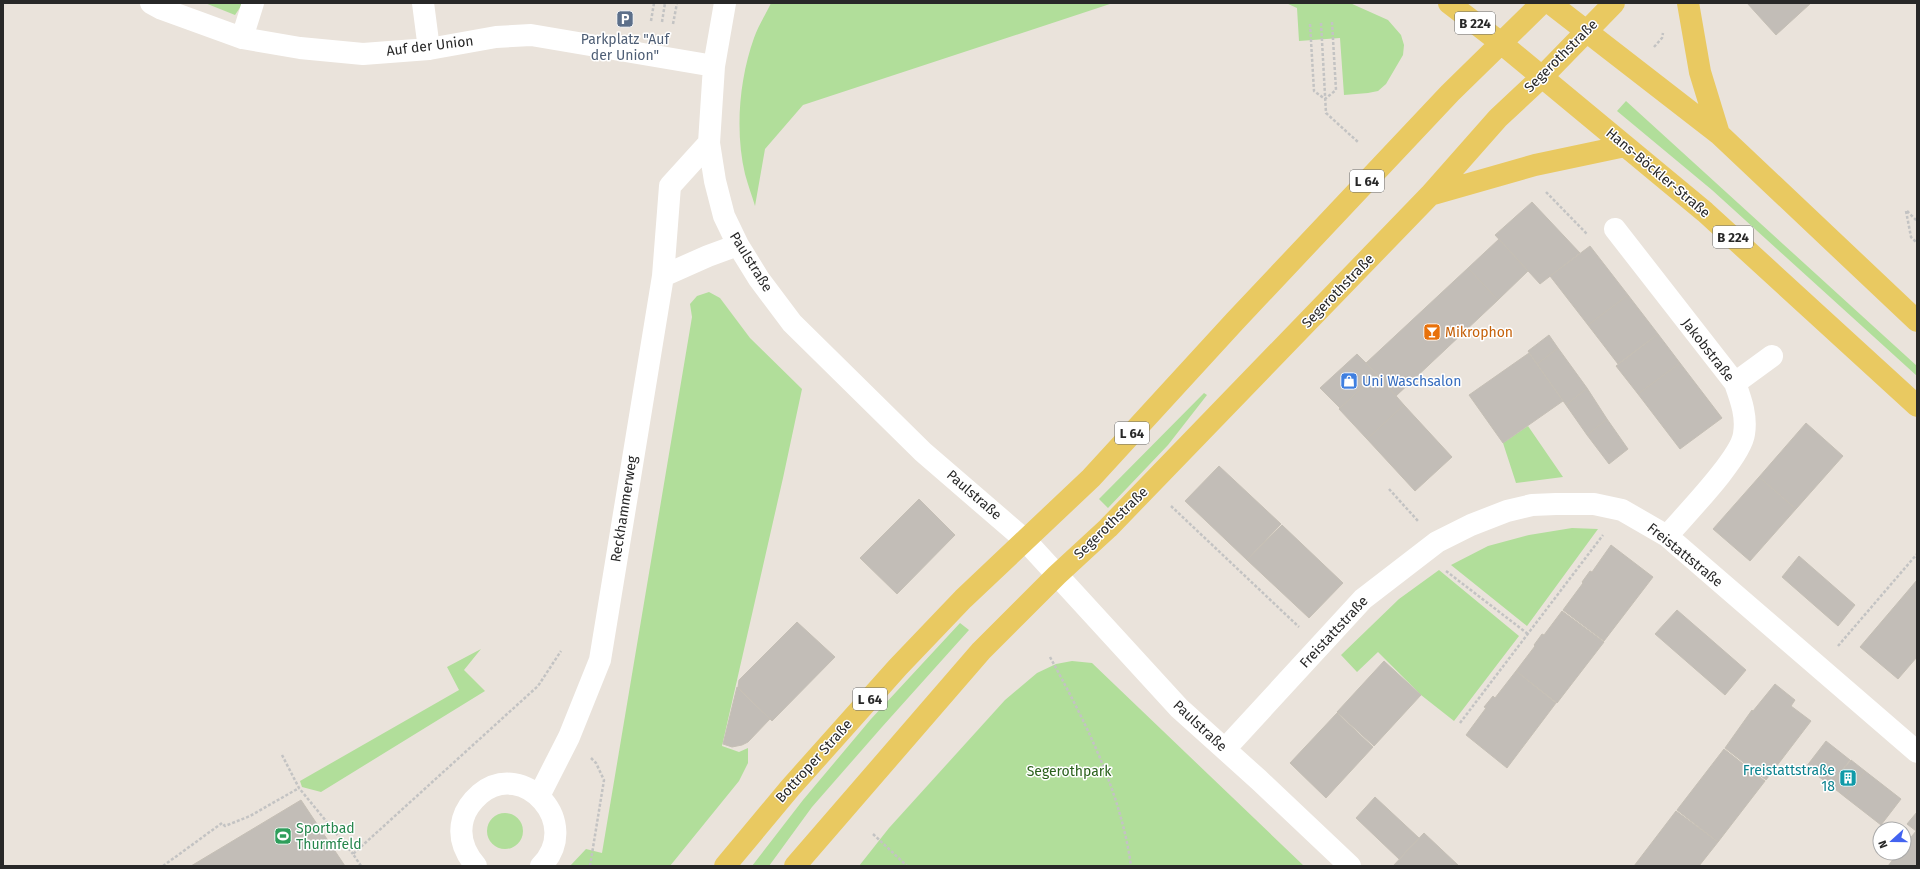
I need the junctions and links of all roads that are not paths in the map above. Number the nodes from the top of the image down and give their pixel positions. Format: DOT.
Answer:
graph roads {
  1 [pos="150,3"];
  2 [pos="253,3"];
  3 [pos="423,3"];
  4 [pos="725,3"];
  5 [pos="1449,3"];
  6 [pos="1542,3"];
  7 [pos="1550,3"];
  8 [pos="1614,3"];
  9 [pos="1688,3"];
  10 [pos="1586,32"];
  11 [pos="242,38"];
  12 [pos="1500,43"];
  13 [pos="429,49"];
  14 [pos="714,66"];
  15 [pos="1542,77"];
  16 [pos="1719,134"];
  17 [pos="709,143"];
  18 [pos="1625,146"];
  19 [pos="1430,195"];
  20 [pos="1615,229"];
  21 [pos="738,245"];
  22 [pos="662,276"];
  23 [pos="1917,321"];
  24 [pos="1772,356"];
  25 [pos="1735,383"];
  26 [pos="1917,406"];
  27 [pos="1666,536"];
  28 [pos="1025,540"];
  29 [pos="1057,575"];
  30 [pos="1225,750"];
  31 [pos="1917,752"];
  32 [pos="540,796"];
  33 [pos="476,866"];
  34 [pos="541,866"];
  35 [pos="725,866"];
  36 [pos="795,866"];
  37 [pos="1350,866"];
  1 -- 11 [label="street, Auf der Union"];
  2 -- 11 [label="street"];
  3 -- 13 [label="street"];
  4 -- 14 [label="street"];
  5 -- 12 [label="main road, B 224"];
  6 -- 12 [label="main road, L 64"];
  7 -- 10 [label="main road"];
  8 -- 10 [label="main road, Segerothstraße"];
  9 -- 16 [label="main road"];
  10 -- 15 [label="main road, Segerothstraße"];
  10 -- 16 [label="main road"];
  11 -- 13 [label="street, Auf der Union"];
  12 -- 15 [label="main road, Hans-Böckler-Straße / B 224"];
  12 -- 28 [label="main road, L 64"];
  13 -- 14 [label="street, Auf der Union"];
  14 -- 17 [label="street, Paulstraße"];
  15 -- 18 [label="main road, Hans-Böckler-Straße / B 224"];
  15 -- 19 [label="main road, Segerothstraße"];
  16 -- 23 [label="main road"];
  17 -- 21 [label="street, Paulstraße"];
  17 -- 22 [label="street, Reckhammerweg"];
  18 -- 19 [label="main road"];
  18 -- 26 [label="main road, Hans-Böckler-Straße / B 224"];
  19 -- 29 [label="main road, Segerothstraße"];
  20 -- 25 [label="street, Jakobstraße"];
  21 -- 22 [label="street"];
  21 -- 28 [label="street, Paulstraße"];
  22 -- 32 [label="street, Reckhammerweg"];
  24 -- 25 [label="street"];
  25 -- 27 [label="street, Jakobstraße"];
  27 -- 30 [label="street, Freistattstraße"];
  27 -- 31 [label="street, Freistattstraße"];
  28 -- 29 [label="street, Paulstraße"];
  28 -- 35 [label="main road, Bottroper Straße / L 64"];
  29 -- 30 [label="street, Paulstraße"];
  29 -- 36 [label="main road"];
  30 -- 37 [label="street, Paulstraße"];
  32 -- 33 [label="street"];
  32 -- 34 [label="street"];
}
